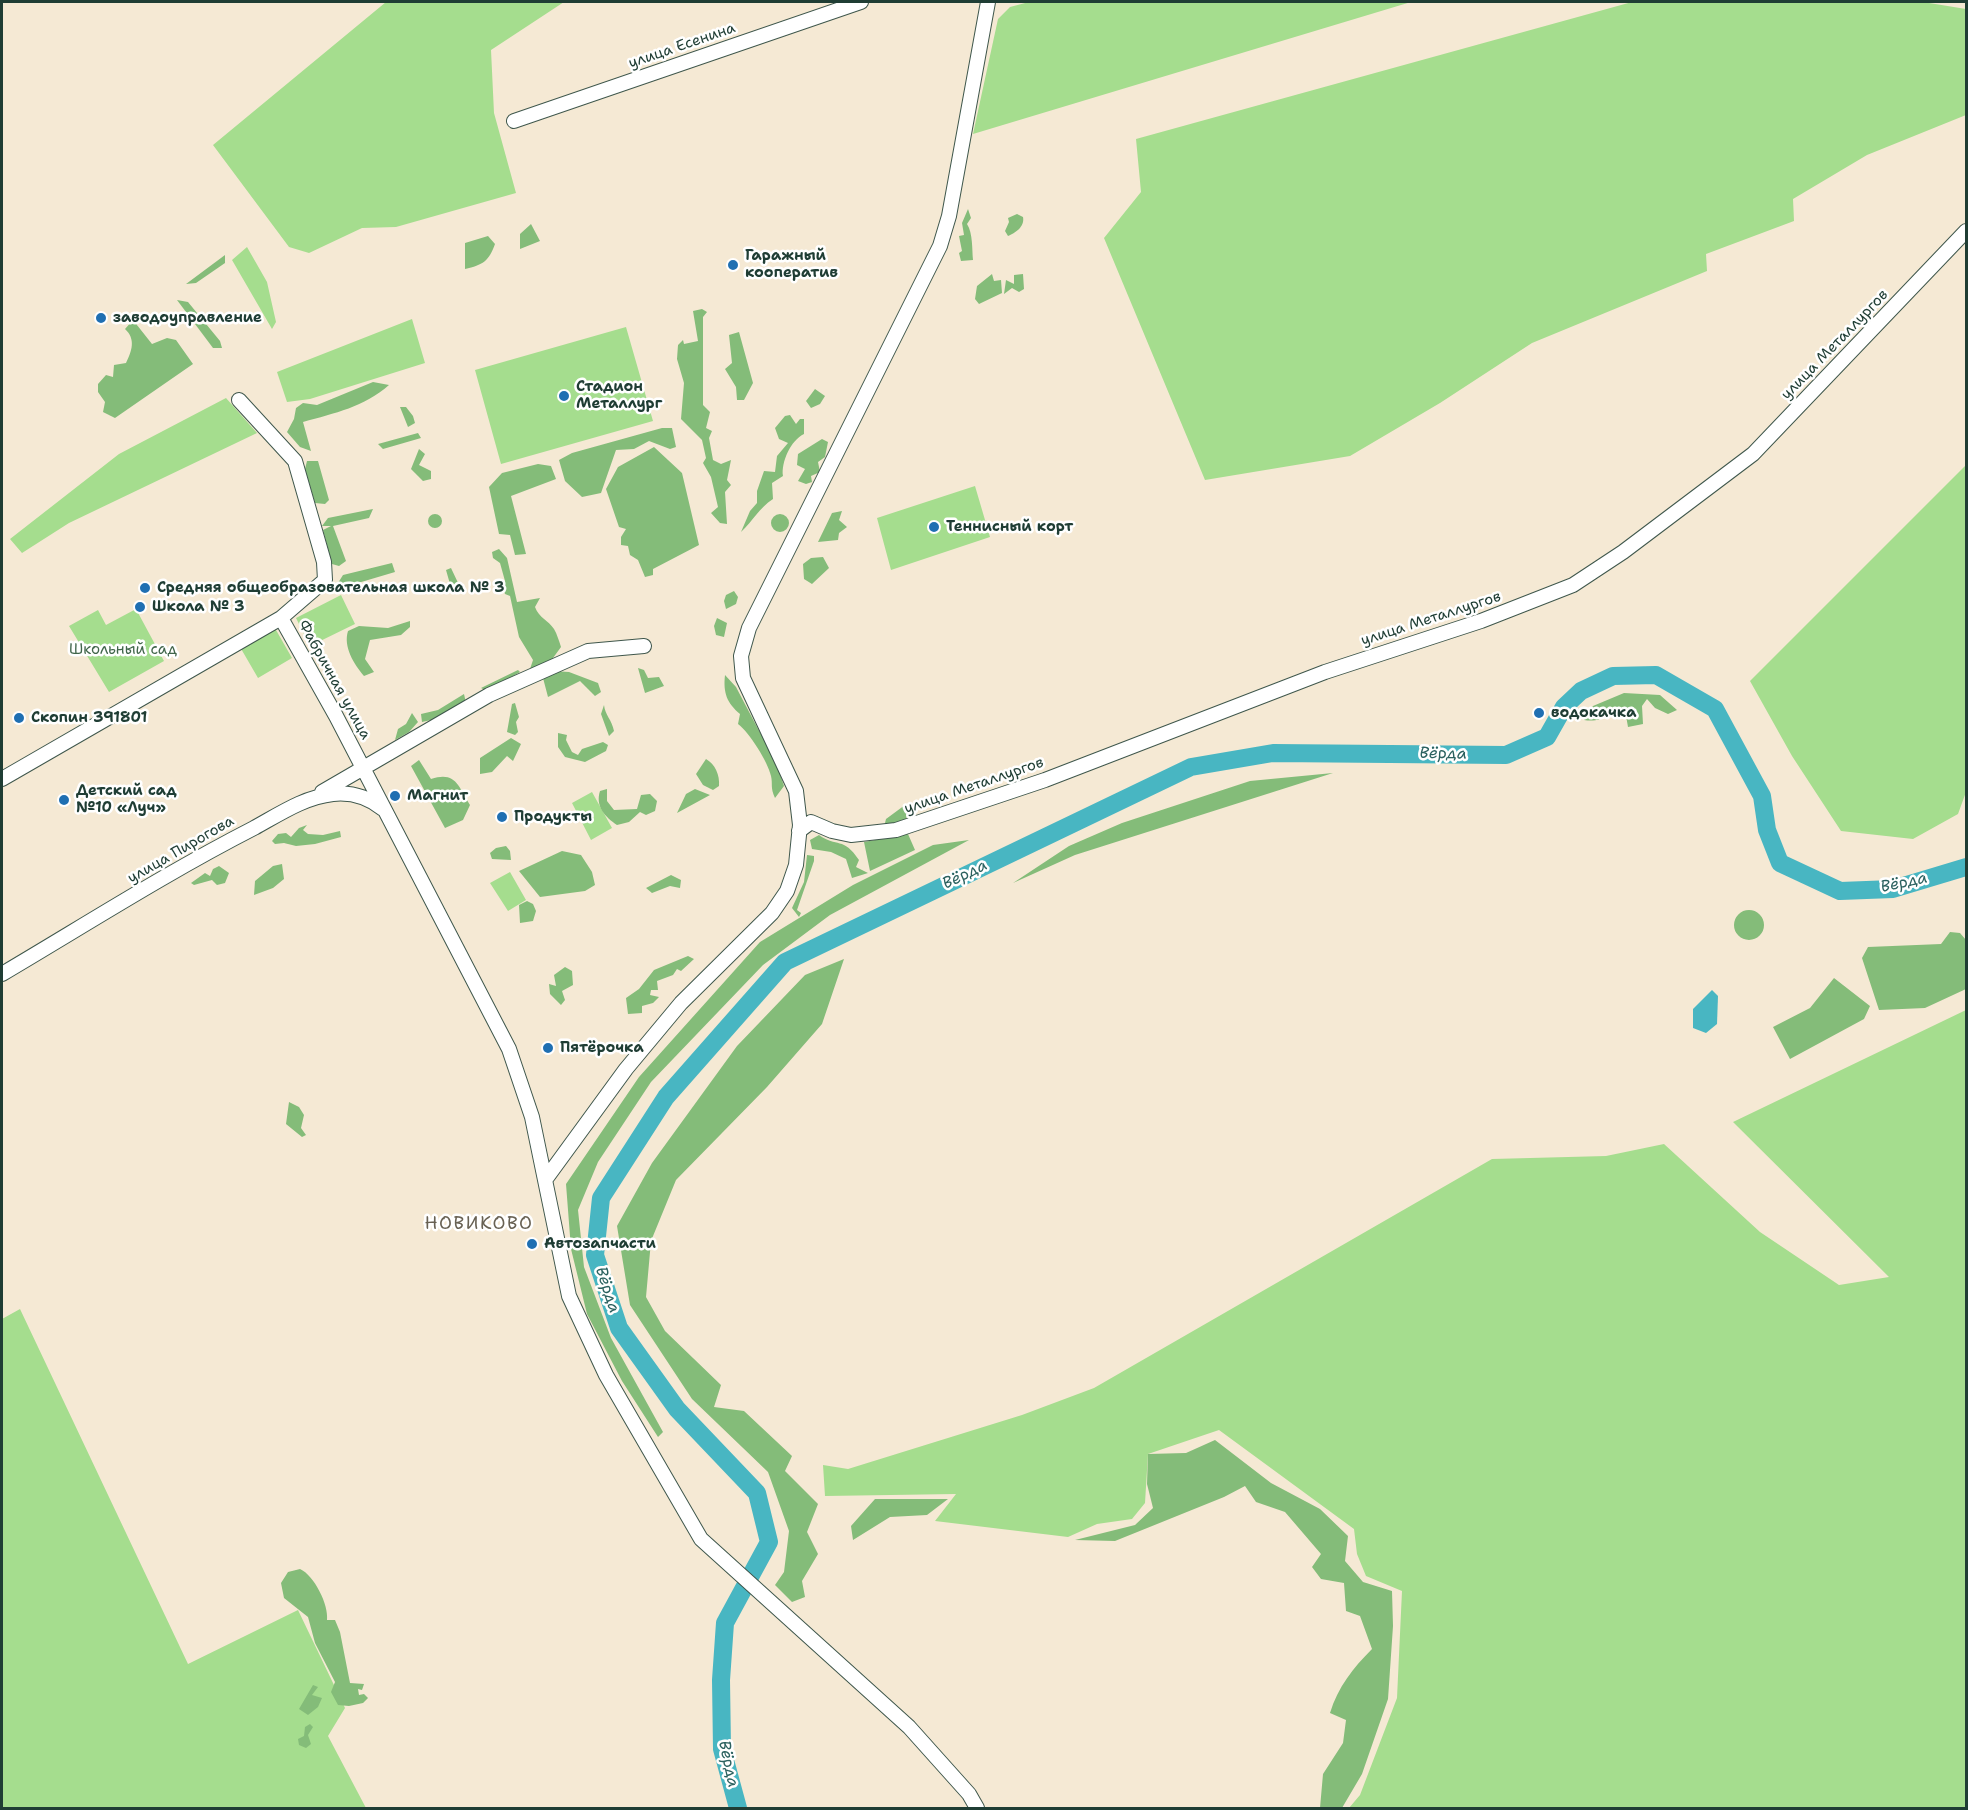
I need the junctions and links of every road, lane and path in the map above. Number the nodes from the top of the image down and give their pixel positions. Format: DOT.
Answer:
graph roads {
  1 [pos="861,2"];
  2 [pos="988,2"];
  3 [pos="514,121"];
  4 [pos="1966,231"];
  5 [pos="239,400"];
  6 [pos="281,618"];
  7 [pos="644,646"];
  8 [pos="363,770"];
  9 [pos="2,778"];
  10 [pos="307,800"];
  11 [pos="384,811"];
  12 [pos="799,831"];
  13 [pos="2,974"];
  14 [pos="545,1180"];
  15 [pos="977,1809"];
  1 -- 3 [label="street, улица Есенина"];
  2 -- 12 [label="street"];
  4 -- 12 [label="street, улица Металлургов"];
  5 -- 6 [label="street, Фабричная улица"];
  6 -- 8 [label="street, Фабричная улица"];
  6 -- 9 [label="street"];
  7 -- 8 [label="street"];
  8 -- 10 [label="street"];
  8 -- 11 [label="street, Фабричная улица"];
  10 -- 11 [label="street, улица Пирогова"];
  10 -- 13 [label="street, улица Пирогова"];
  11 -- 14 [label="street, Фабричная улица"];
  12 -- 14 [label="street"];
  14 -- 15 [label="street, Фабричная улица"];
}
